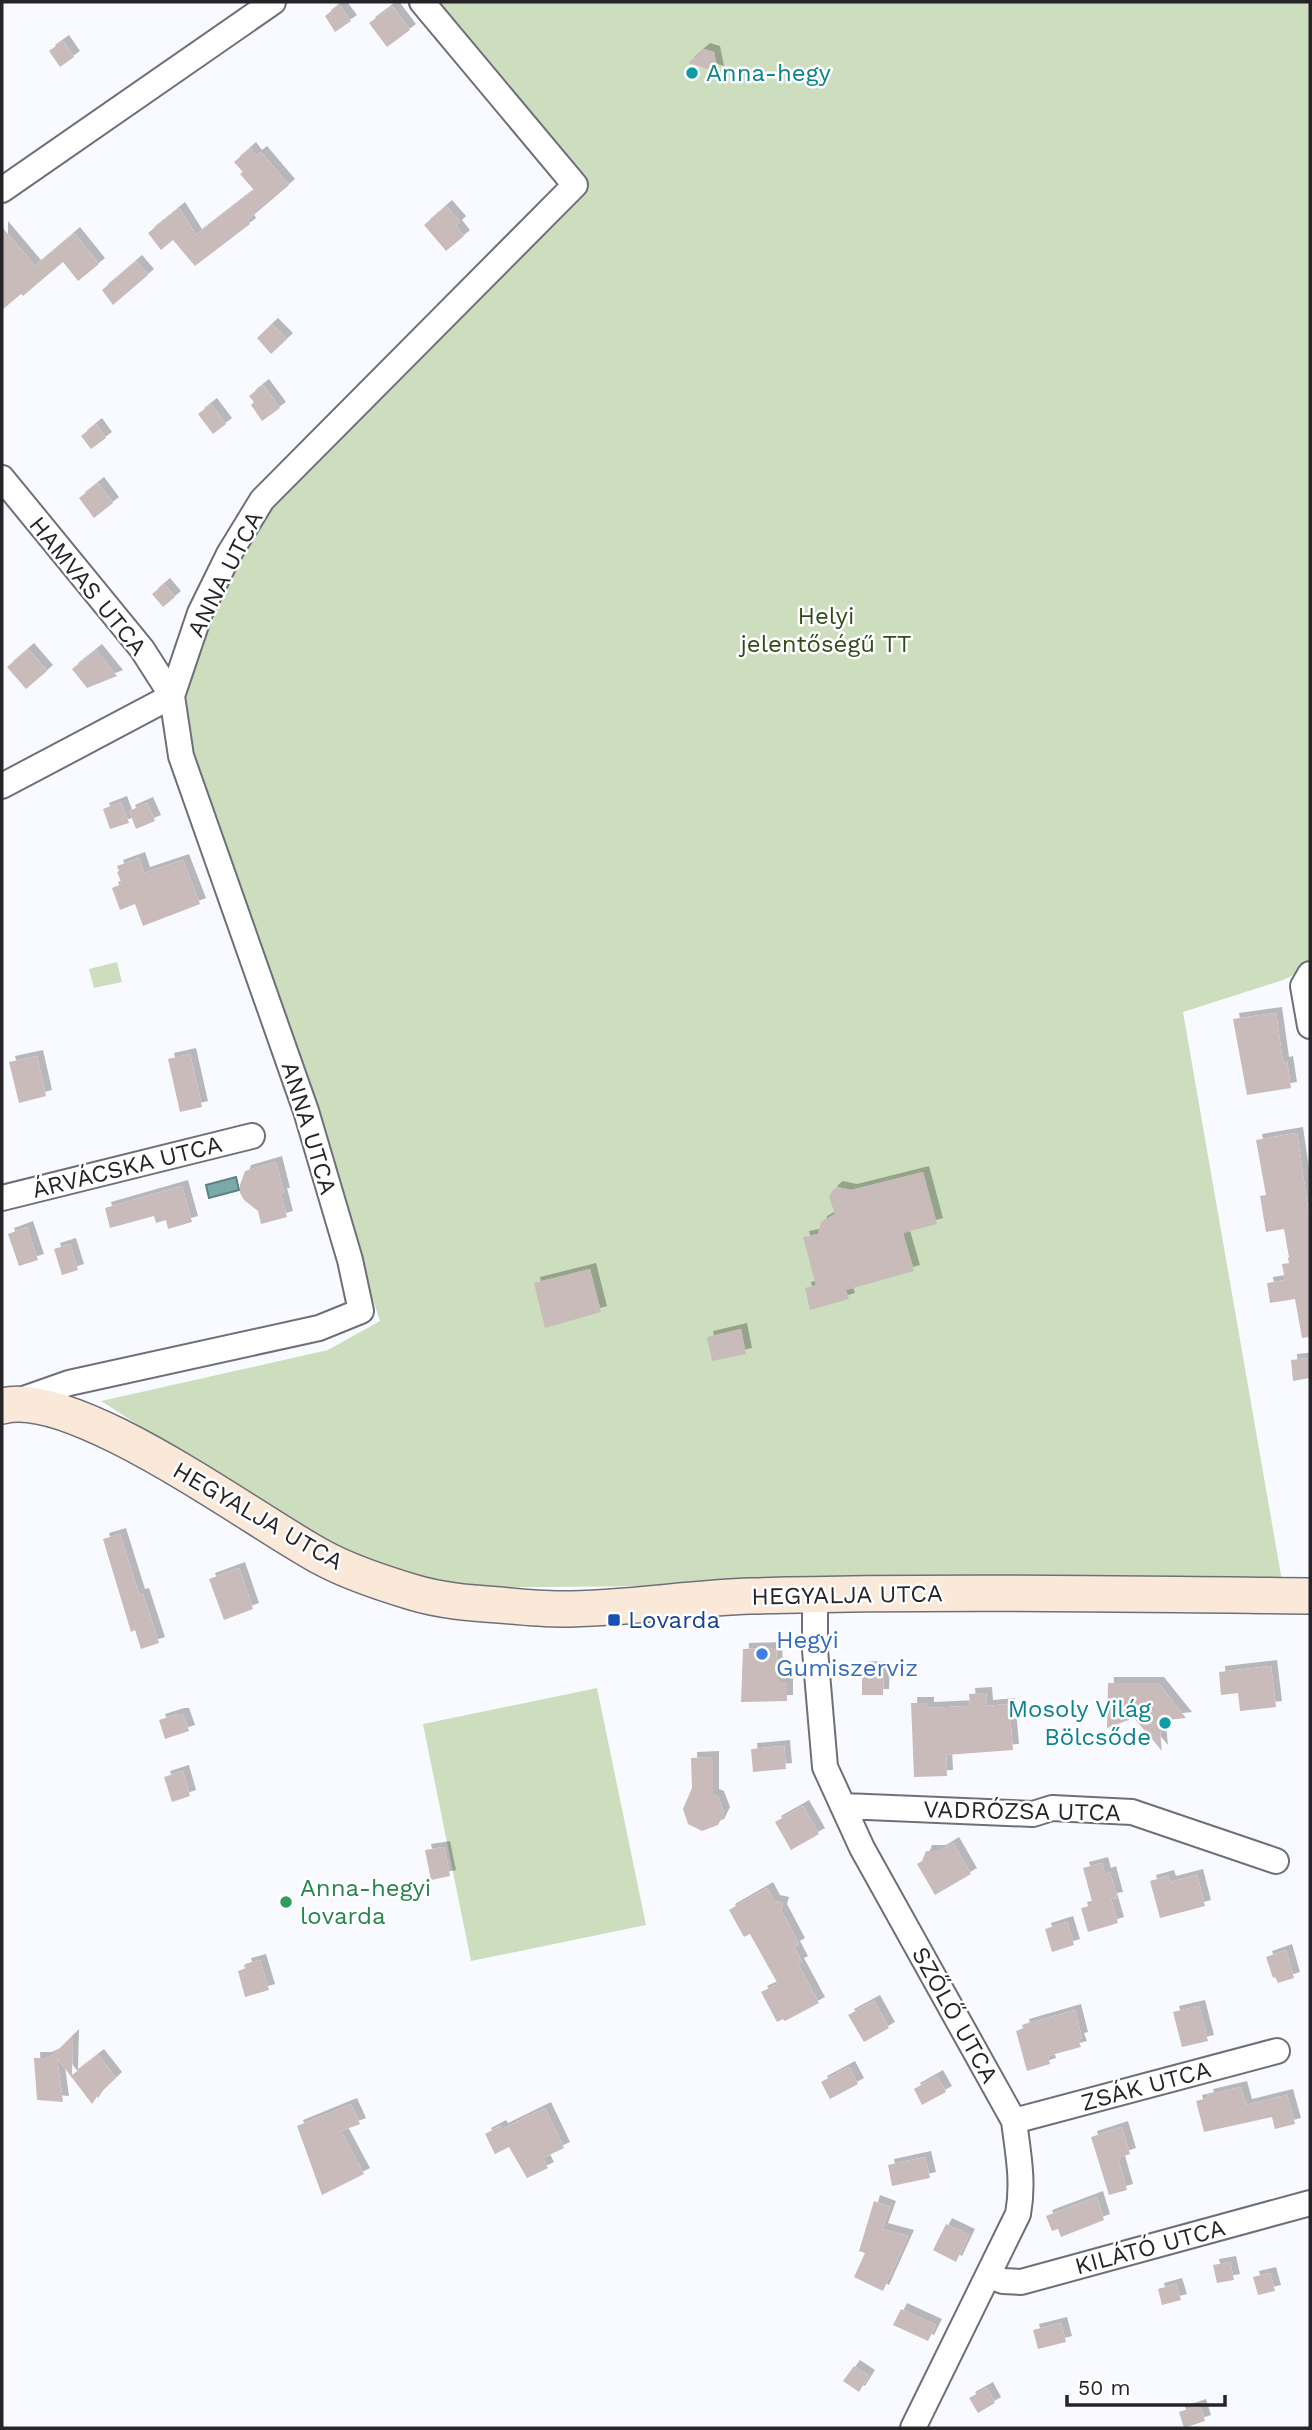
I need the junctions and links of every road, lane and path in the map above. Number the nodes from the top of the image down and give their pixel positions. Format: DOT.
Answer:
graph roads {
  1 [pos="273,2"];
  2 [pos="422,2"];
  3 [pos="2,190"];
  4 [pos="2,478"];
  5 [pos="172,696"];
  6 [pos="2,786"];
  7 [pos="1310,974"];
  8 [pos="1310,1026"];
  9 [pos="252,1136"];
  10 [pos="2,1198"];
  11 [pos="6,1405"];
  12 [pos="815,1594"];
  13 [pos="1310,1596"];
  14 [pos="844,1806"];
  15 [pos="1276,1861"];
  16 [pos="1277,2050"];
  17 [pos="1014,2121"];
  18 [pos="1310,2203"];
  19 [pos="989,2276"];
  20 [pos="913,2428"];
  1 -- 3 [label="street"];
  2 -- 5 [label="street, ANNA UTCA"];
  4 -- 5 [label="street, HAMVAS UTCA"];
  5 -- 6 [label="street"];
  5 -- 11 [label="street, ANNA UTCA"];
  7 -- 8 [label="street"];
  9 -- 10 [label="street, ÁRVÁCSKA UTCA"];
  11 -- 12 [label="street, HEGYALJA UTCA"];
  12 -- 13 [label="street, HEGYALJA UTCA"];
  12 -- 14 [label="street, SZŐLŐ UTCA"];
  14 -- 15 [label="street, VADRÓZSA UTCA"];
  14 -- 17 [label="street, SZŐLŐ UTCA"];
  16 -- 17 [label="street, ZSÁK UTCA"];
  17 -- 19 [label="street, SZŐLŐ UTCA"];
  18 -- 19 [label="street, KILÁTÓ UTCA"];
  19 -- 20 [label="street, SZŐLŐ UTCA"];
}
